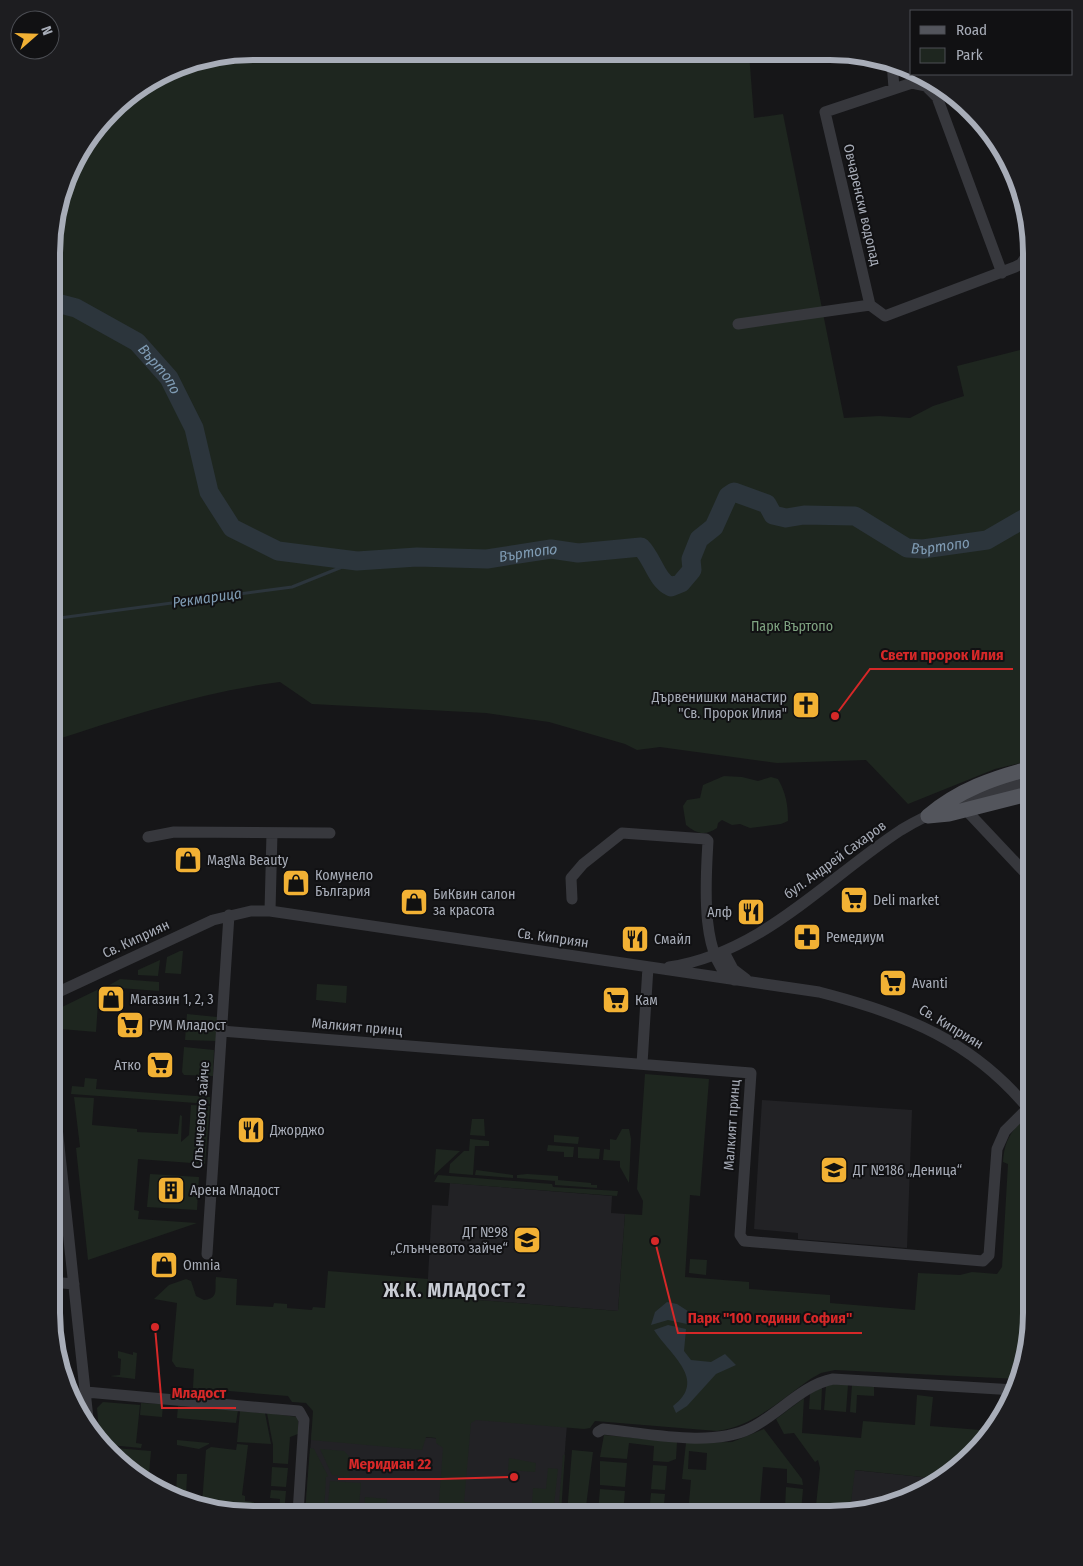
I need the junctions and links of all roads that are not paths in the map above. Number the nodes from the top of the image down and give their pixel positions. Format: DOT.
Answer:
graph roads {
  1 [pos="893,70"];
  2 [pos="894,88"];
  3 [pos="1023,261"];
  4 [pos="1002,273"];
  5 [pos="870,305"];
  6 [pos="738,324"];
  7 [pos="1023,770"];
  8 [pos="1023,783"];
  9 [pos="1023,795"];
  10 [pos="966,810"];
  11 [pos="928,816"];
  12 [pos="272,832"];
  13 [pos="330,833"];
  14 [pos="148,836"];
  15 [pos="1023,870"];
  16 [pos="572,899"];
  17 [pos="270,912"];
  18 [pos="229,915"];
  19 [pos="719,953"];
  20 [pos="654,967"];
  21 [pos="736,981"];
  22 [pos="757,984"];
  23 [pos="60,991"];
  24 [pos="221,1031"];
  25 [pos="642,1064"];
  26 [pos="1023,1103"];
  27 [pos="1023,1116"];
  28 [pos="60,1154"];
  29 [pos="206,1254"];
  30 [pos="60,1283"];
  31 [pos="74,1284"];
  32 [pos="1007,1389"];
  33 [pos="86,1392"];
  34 [pos="88,1413"];
  35 [pos="598,1432"];
  36 [pos="298,1506"];
  1 -- 2 [label="street"];
  2 -- 4 [label="street"];
  2 -- 5 [label="street, Овчаренски водопад"];
  3 -- 4 [label="street"];
  4 -- 5 [label="street"];
  5 -- 6 [label="street"];
  7 -- 11 [label="main road"];
  8 -- 11 [label="street, бул. Андрей Сахаров"];
  9 -- 10 [label="main road"];
  10 -- 11 [label="main road"];
  10 -- 15 [label="street"];
  11 -- 19 [label="street, бул. Андрей Сахаров"];
  12 -- 13 [label="street"];
  12 -- 14 [label="street"];
  12 -- 17 [label="street"];
  16 -- 19 [label="street"];
  17 -- 18 [label="street, Св. Киприян"];
  17 -- 20 [label="street, Св. Киприян"];
  18 -- 23 [label="street, Св. Киприян"];
  18 -- 24 [label="street, Слънчевото зайче"];
  19 -- 20 [label="street, бул. Андрей Сахаров"];
  19 -- 21 [label="street"];
  19 -- 22 [label="street"];
  20 -- 21 [label="street, Св. Киприян"];
  20 -- 25 [label="street"];
  21 -- 22 [label="street, Св. Киприян"];
  22 -- 26 [label="street, Св. Киприян"];
  24 -- 25 [label="street, Малкият принц"];
  24 -- 29 [label="street, Слънчевото зайче"];
  25 -- 27 [label="street, Малкият принц"];
  28 -- 31 [label="street"];
  30 -- 31 [label="street"];
  31 -- 33 [label="street"];
  32 -- 35 [label="street"];
  33 -- 34 [label="street"];
  33 -- 36 [label="street"];
}
